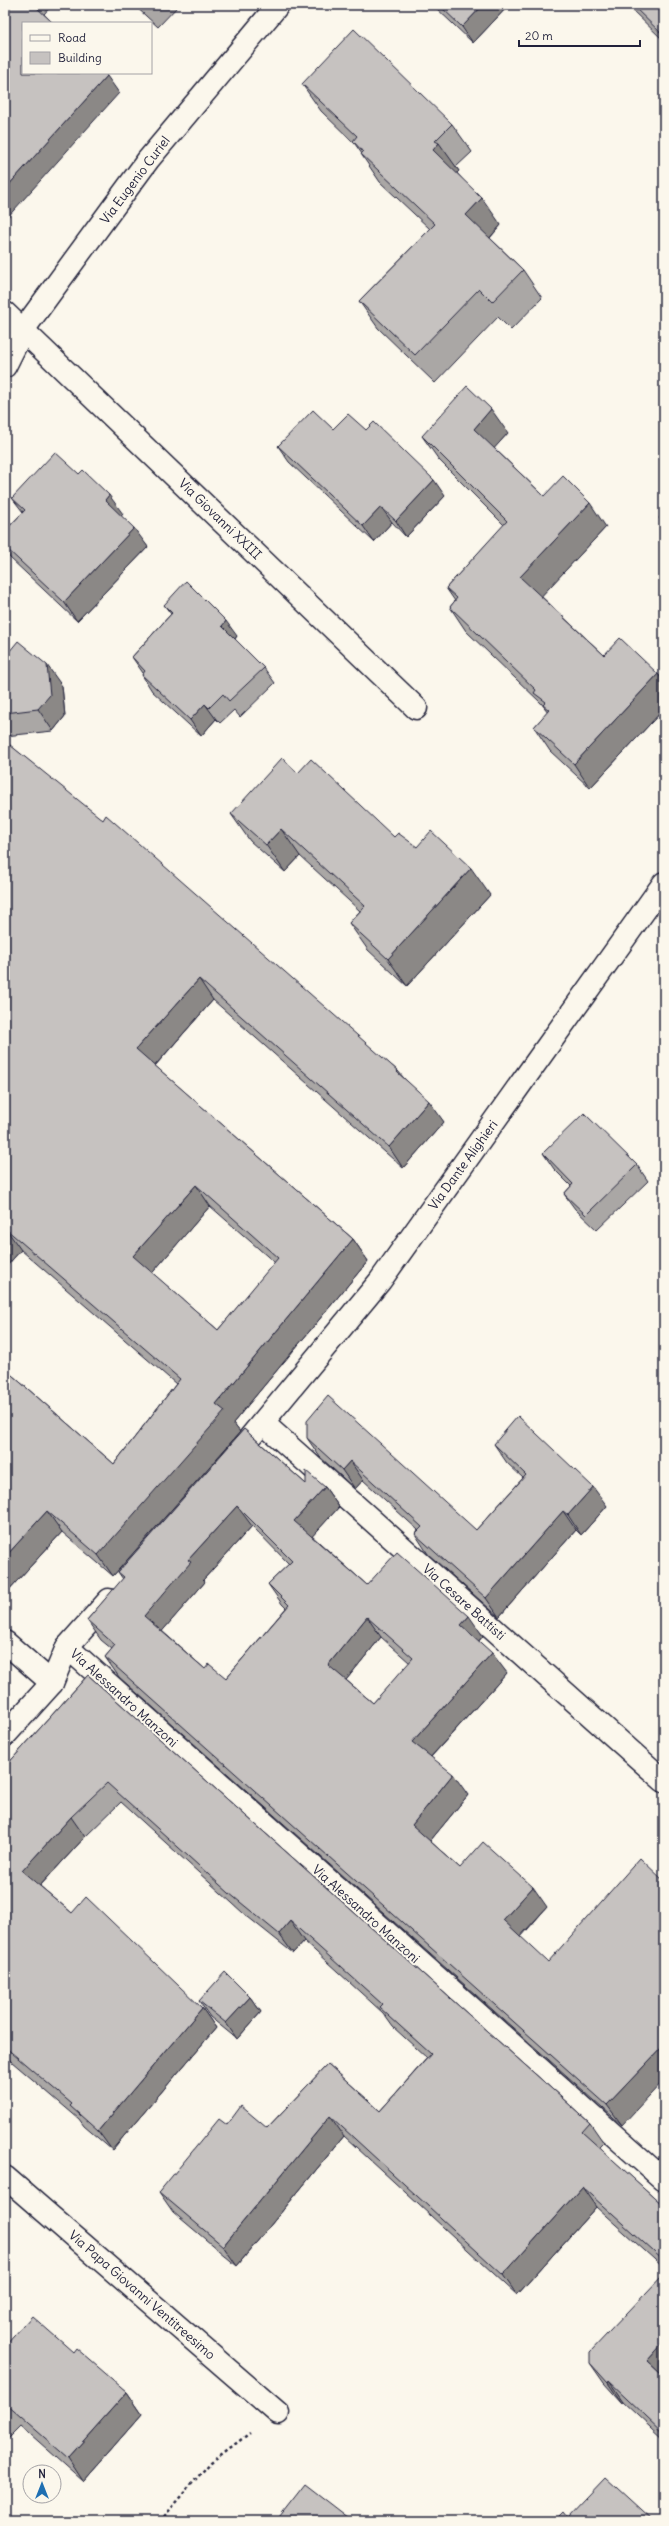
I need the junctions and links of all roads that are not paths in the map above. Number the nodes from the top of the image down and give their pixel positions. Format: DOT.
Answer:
graph roads {
  1 [pos="278,5"];
  2 [pos="5,313"];
  3 [pos="23,330"];
  4 [pos="5,366"];
  5 [pos="416,708"];
  6 [pos="664,883"];
  7 [pos="257,1430"];
  8 [pos="220,1474"];
  9 [pos="120,1588"];
  10 [pos="5,1642"];
  11 [pos="67,1647"];
  12 [pos="52,1683"];
  13 [pos="5,1735"];
  14 [pos="664,1781"];
  15 [pos="5,2177"];
  16 [pos="664,2180"];
  17 [pos="278,2413"];
  1 -- 3 [label="street, Via Eugenio Curiel"];
  2 -- 3 [label="street, Via Giovanni XXIII"];
  3 -- 4 [label="street, Via Eugenio Curiel"];
  3 -- 5 [label="street, Via Giovanni XXIII"];
  6 -- 7 [label="street, Via Dante Alighieri"];
  7 -- 8 [label="street, Via Dante Alighieri"];
  7 -- 14 [label="street, Via Cesare Battisti"];
  9 -- 11 [label="street"];
  10 -- 12 [label="street"];
  11 -- 12 [label="street"];
  11 -- 16 [label="street, Via Alessandro Manzoni"];
  12 -- 13 [label="street"];
  15 -- 17 [label="street, Via Papa Giovanni Ventitreesimo"];
}
